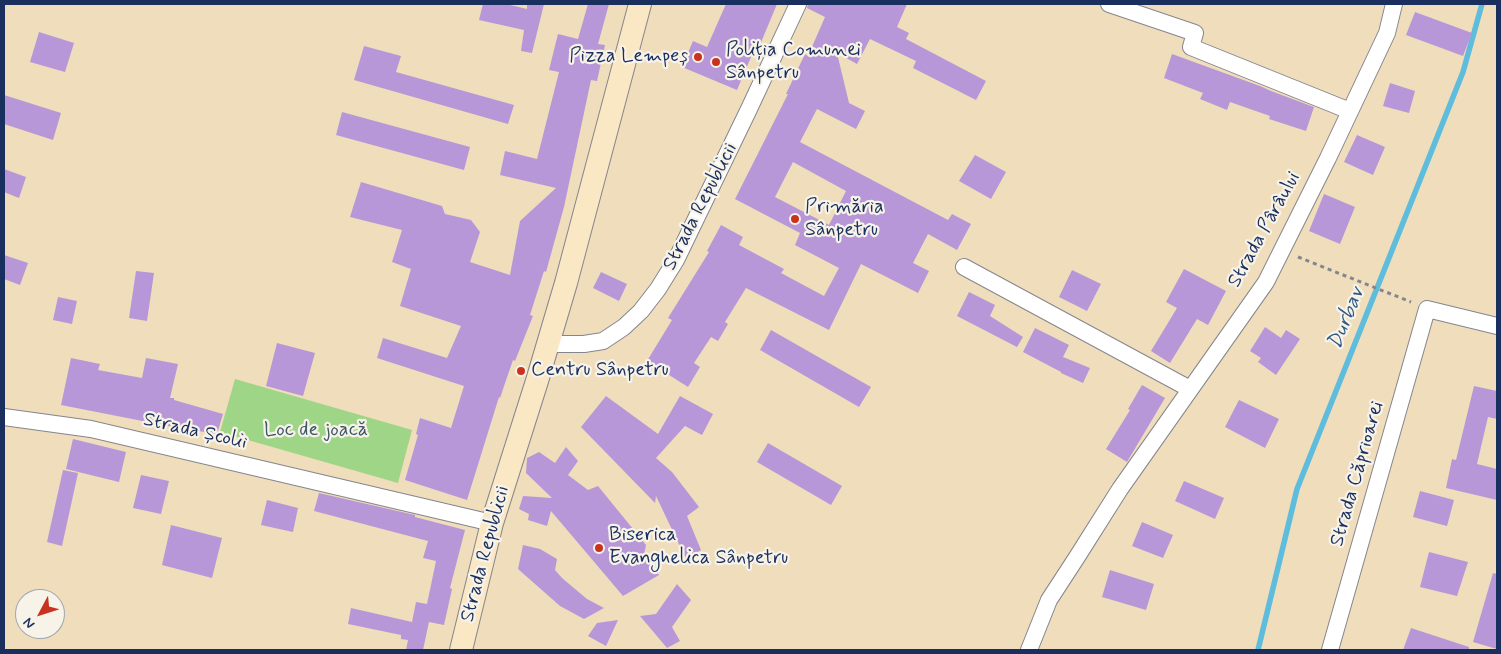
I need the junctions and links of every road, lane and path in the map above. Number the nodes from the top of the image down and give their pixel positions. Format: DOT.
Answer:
graph roads {
  1 [pos="640,4"];
  2 [pos="798,4"];
  3 [pos="1108,4"];
  4 [pos="1394,4"];
  5 [pos="1350,111"];
  6 [pos="1308,262"];
  7 [pos="964,267"];
  8 [pos="1398,296"];
  9 [pos="1497,326"];
  10 [pos="548,344"];
  11 [pos="1190,388"];
  12 [pos="4,417"];
  13 [pos="492,523"];
  14 [pos="461,650"];
  15 [pos="1030,650"];
  16 [pos="1330,650"];
  1 -- 10 [label="main road, Strada Republicii"];
  2 -- 10 [label="street, Strada Republicii"];
  3 -- 5 [label="street"];
  4 -- 5 [label="street, Strada Pârâului"];
  5 -- 11 [label="street, Strada Pârâului"];
  6 -- 8 [label="path"];
  7 -- 11 [label="street"];
  9 -- 16 [label="street, Strada Căprioarei"];
  10 -- 13 [label="main road, Strada Republicii"];
  11 -- 15 [label="street, Strada Pârâului"];
  12 -- 13 [label="street, Strada Școlii"];
  13 -- 14 [label="main road, Strada Republicii"];
}
